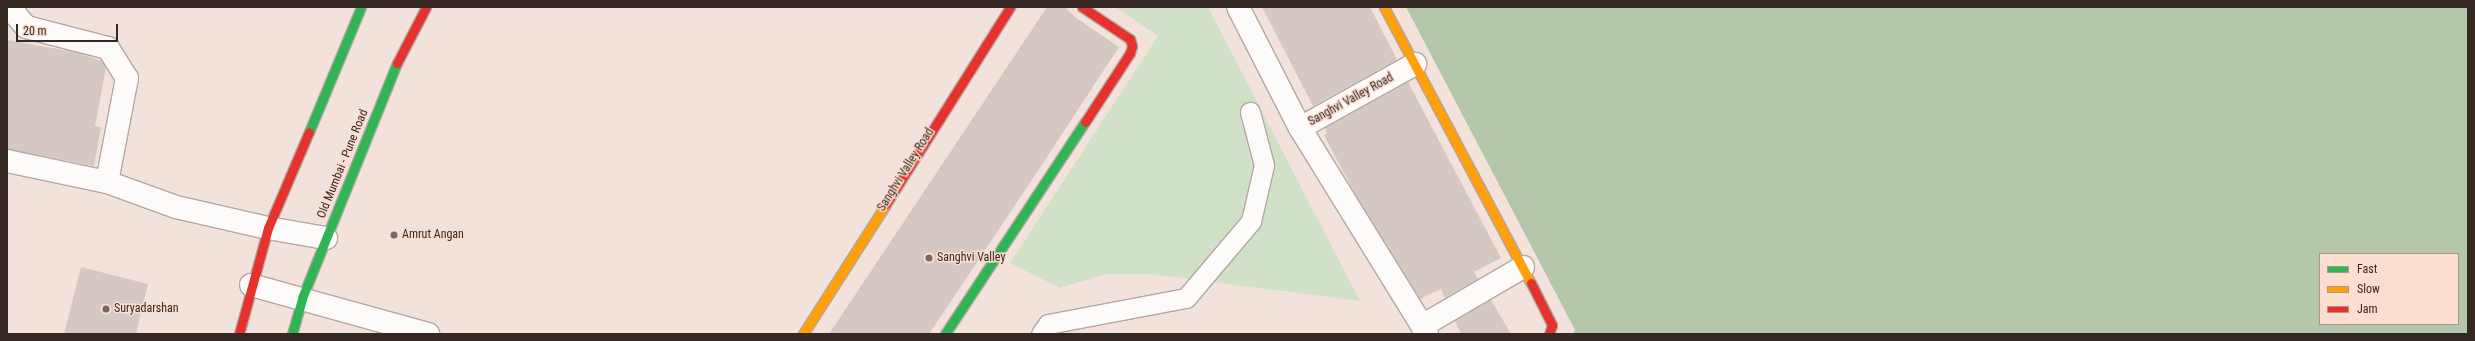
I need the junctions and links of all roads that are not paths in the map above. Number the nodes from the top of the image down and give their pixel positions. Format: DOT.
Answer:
graph roads {
  1 [pos="14,7"];
  2 [pos="361,7"];
  3 [pos="426,7"];
  4 [pos="1010,7"];
  5 [pos="1082,7"];
  6 [pos="1238,7"];
  7 [pos="1384,7"];
  8 [pos="1415,64"];
  9 [pos="1250,112"];
  10 [pos="1300,128"];
  11 [pos="7,162"];
  12 [pos="107,182"];
  13 [pos="268,228"];
  14 [pos="326,238"];
  15 [pos="1523,267"];
  16 [pos="251,285"];
  17 [pos="302,298"];
  18 [pos="1424,330"];
  19 [pos="239,334"];
  20 [pos="292,334"];
  21 [pos="428,334"];
  22 [pos="803,334"];
  23 [pos="945,334"];
  24 [pos="1042,334"];
  25 [pos="1549,334"];
  1 -- 12 [label="street"];
  2 -- 13 [label="street"];
  3 -- 14 [label="street, Old Mumbai - Pune Road"];
  4 -- 22 [label="street, Sanghvi Valley Road"];
  5 -- 23 [label="street"];
  6 -- 10 [label="street, Sanghvi Valley Road"];
  7 -- 8 [label="street"];
  8 -- 10 [label="street, Sanghvi Valley Road"];
  8 -- 15 [label="street"];
  9 -- 24 [label="lane"];
  10 -- 18 [label="street"];
  11 -- 12 [label="street"];
  12 -- 13 [label="street"];
  13 -- 14 [label="street"];
  13 -- 16 [label="street"];
  14 -- 17 [label="street, Old Mumbai - Pune Road"];
  15 -- 18 [label="street"];
  15 -- 25 [label="street"];
  16 -- 17 [label="street"];
  16 -- 19 [label="street"];
  17 -- 20 [label="street, Old Mumbai - Pune Road"];
  17 -- 21 [label="street"];
}
